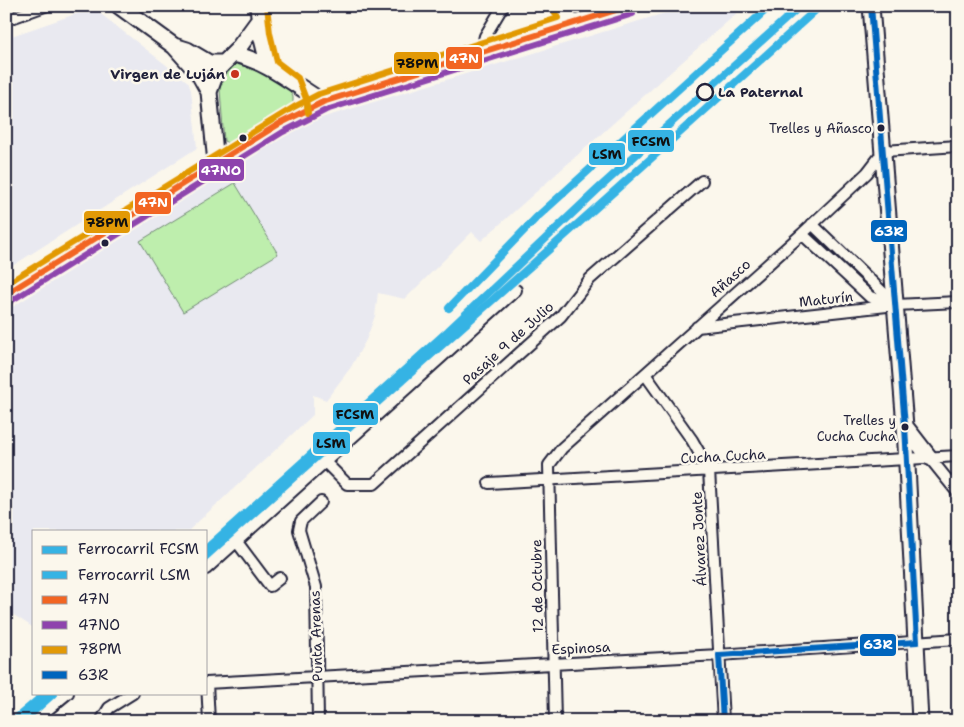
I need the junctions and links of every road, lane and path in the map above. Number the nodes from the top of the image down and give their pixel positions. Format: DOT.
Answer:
graph roads {
  1 [pos="45,6"];
  2 [pos="119,6"];
  3 [pos="268,6"];
  4 [pos="503,6"];
  5 [pos="561,6"];
  6 [pos="630,6"];
  7 [pos="872,6"];
  8 [pos="258,13"];
  9 [pos="6,20"];
  10 [pos="572,23"];
  11 [pos="174,46"];
  12 [pos="481,52"];
  13 [pos="228,59"];
  14 [pos="270,67"];
  15 [pos="291,84"];
  16 [pos="209,92"];
  17 [pos="323,102"];
  18 [pos="298,114"];
  19 [pos="958,146"];
  20 [pos="884,151"];
  21 [pos="216,163"];
  22 [pos="702,181"];
  23 [pos="812,224"];
  24 [pos="802,234"];
  25 [pos="516,290"];
  26 [pos="6,294"];
  27 [pos="958,302"];
  28 [pos="896,305"];
  29 [pos="697,327"];
  30 [pos="646,374"];
  31 [pos="904,426"];
  32 [pos="958,456"];
  33 [pos="929,457"];
  34 [pos="907,459"];
  35 [pos="325,462"];
  36 [pos="709,470"];
  37 [pos="548,480"];
  38 [pos="489,482"];
  39 [pos="958,493"];
  40 [pos="321,502"];
  41 [pos="237,542"];
  42 [pos="208,567"];
  43 [pos="280,578"];
  44 [pos="958,640"];
  45 [pos="917,642"];
  46 [pos="720,655"];
  47 [pos="553,663"];
  48 [pos="318,675"];
  49 [pos="208,683"];
  50 [pos="67,694"];
  51 [pos="208,694"];
  52 [pos="120,697"];
  53 [pos="34,721"];
  54 [pos="102,721"];
  55 [pos="209,721"];
  56 [pos="318,721"];
  57 [pos="555,721"];
  58 [pos="723,721"];
  59 [pos="920,721"];
  1 -- 9 [label="street"];
  2 -- 11 [label="main road"];
  3 -- 8 [label="street"];
  4 -- 12 [label="street"];
  5 -- 10 [label="main road"];
  6 -- 10 [label="main road"];
  7 -- 20 [label="main road"];
  8 -- 13 [label="main road"];
  8 -- 14 [label="main road"];
  10 -- 12 [label="main road"];
  11 -- 13 [label="main road"];
  11 -- 16 [label="main road"];
  12 -- 17 [label="main road"];
  13 -- 14 [label="main road"];
  13 -- 16 [label="main road"];
  14 -- 15 [label="main road"];
  15 -- 17 [label="main road"];
  15 -- 18 [label="main road"];
  16 -- 21 [label="main road"];
  17 -- 18 [label="main road"];
  18 -- 21 [label="main road"];
  19 -- 20 [label="street"];
  20 -- 23 [label="street, Añasco"];
  20 -- 28 [label="main road"];
  21 -- 26 [label="main road"];
  22 -- 35 [label="street, Pasaje 9 de Julio"];
  23 -- 24 [label="street, Añasco"];
  23 -- 28 [label="street"];
  24 -- 28 [label="street"];
  24 -- 29 [label="street, Añasco"];
  25 -- 35 [label="street"];
  27 -- 28 [label="street, Maturín"];
  28 -- 29 [label="street, Maturín"];
  28 -- 31 [label="main road"];
  29 -- 30 [label="street, Añasco"];
  30 -- 36 [label="street, Álvarez Jonte"];
  30 -- 37 [label="street, Añasco"];
  31 -- 33 [label="main road"];
  31 -- 34 [label="main road"];
  32 -- 33 [label="street, Cucha Cucha"];
  33 -- 34 [label="street, Cucha Cucha"];
  33 -- 39 [label="street"];
  34 -- 36 [label="street, Cucha Cucha"];
  34 -- 45 [label="main road"];
  35 -- 41 [label="street"];
  36 -- 37 [label="street, Cucha Cucha"];
  36 -- 46 [label="street, Álvarez Jonte"];
  37 -- 38 [label="street, Cucha Cucha"];
  37 -- 47 [label="street, 12 de Octubre"];
  40 -- 48 [label="street, Punta Arenas"];
  41 -- 42 [label="street"];
  41 -- 43 [label="street"];
  44 -- 45 [label="street, Espinosa"];
  45 -- 46 [label="street, Espinosa"];
  45 -- 59 [label="main road"];
  46 -- 47 [label="street, Espinosa"];
  46 -- 58 [label="street, Álvarez Jonte"];
  47 -- 48 [label="street, Espinosa"];
  47 -- 57 [label="street, 12 de Octubre"];
  48 -- 49 [label="street, Espinosa"];
  48 -- 56 [label="street, Punta Arenas"];
  50 -- 53 [label="street"];
  51 -- 55 [label="street"];
  52 -- 54 [label="street"];
}
